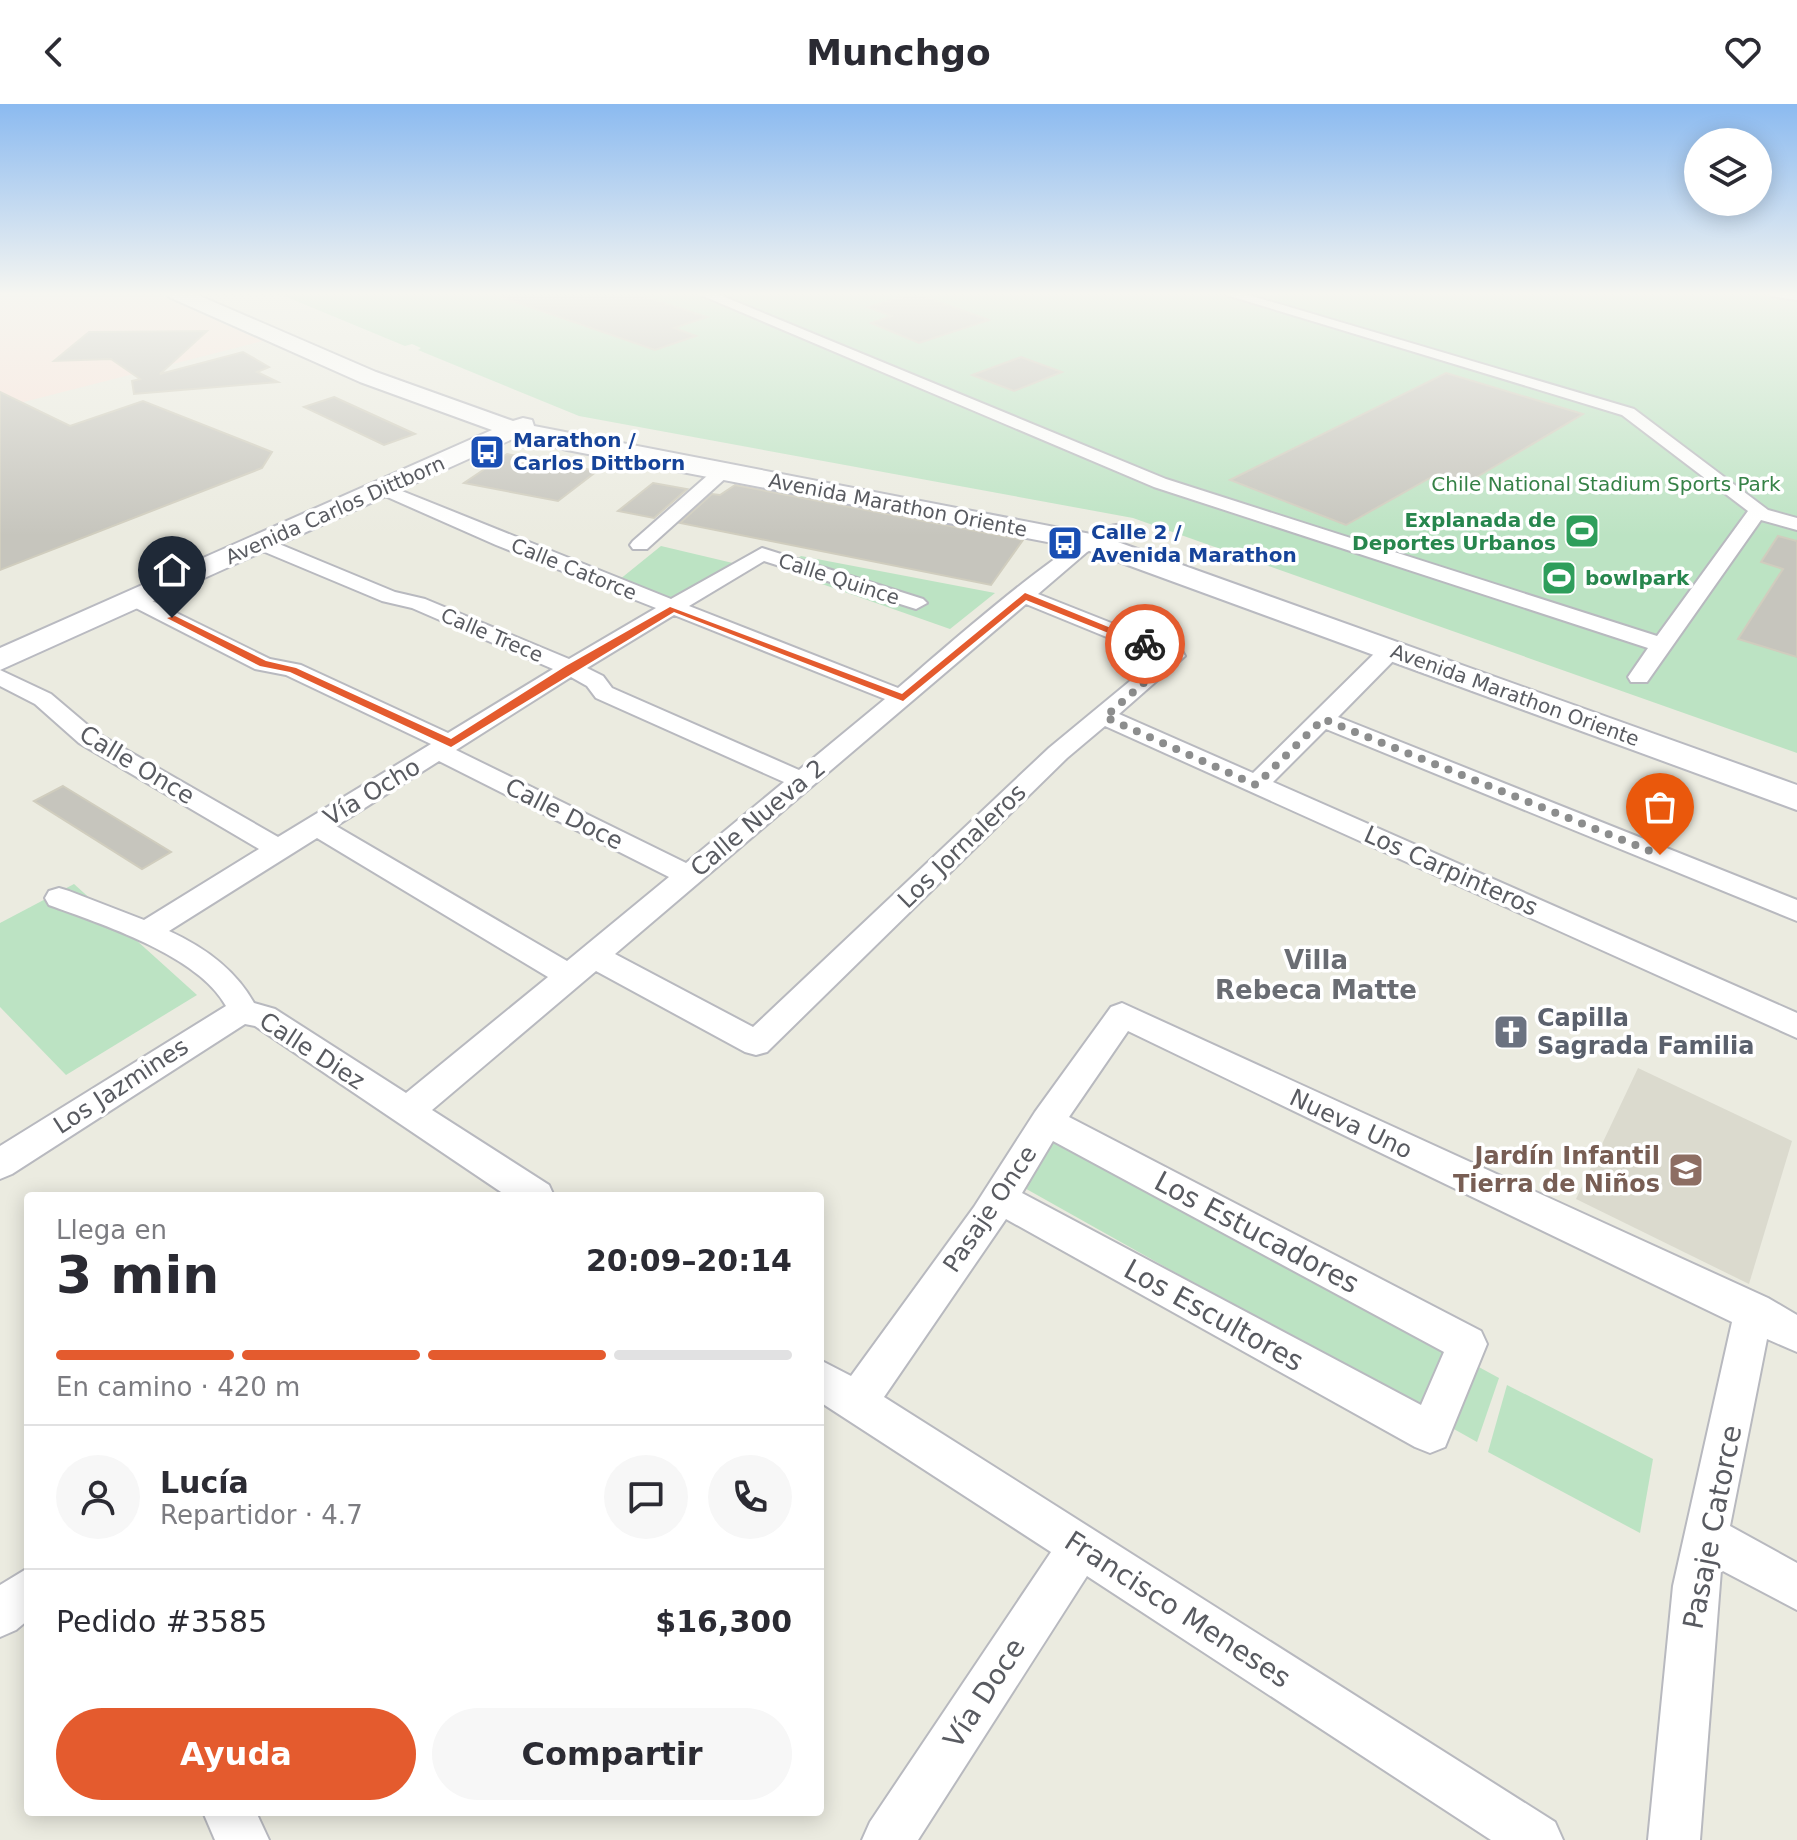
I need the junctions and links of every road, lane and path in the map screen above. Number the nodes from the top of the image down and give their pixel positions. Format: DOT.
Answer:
graph roads {
  1 [pos="366,374"];
  2 [pos="403,374"];
  3 [pos="418,374"];
  4 [pos="898,374"];
  5 [pos="1500,374"];
  6 [pos="382,381"];
  7 [pos="448,409"];
  8 [pos="517,422"];
  9 [pos="567,442"];
  10 [pos="453,450"];
  11 [pos="722,472"];
  12 [pos="382,488"];
  13 [pos="877,493"];
  14 [pos="1756,513"];
  15 [pos="1797,524"];
  16 [pos="1103,536"];
  17 [pos="260,543"];
  18 [pos="640,545"];
  19 [pos="762,554"];
  20 [pos="1025,596"];
  21 [pos="135,600"];
  22 [pos="916,603"];
  23 [pos="674,609"];
  24 [pos="0,640"];
  25 [pos="1661,645"];
  26 [pos="1391,650"];
  27 [pos="0,660"];
  28 [pos="570,668"];
  29 [pos="0,677"];
  30 [pos="1639,677"];
  31 [pos="903,698"];
  32 [pos="1105,717"];
  33 [pos="1323,719"];
  34 [pos="445,747"];
  35 [pos="1797,772"];
  36 [pos="803,781"];
  37 [pos="1256,785"];
  38 [pos="1797,798"];
  39 [pos="317,826"];
  40 [pos="279,849"];
  41 [pos="689,876"];
  42 [pos="59,898"];
  43 [pos="1797,911"];
  44 [pos="147,931"];
  45 [pos="594,956"];
  46 [pos="570,976"];
  47 [pos="244,1012"];
  48 [pos="1122,1015"];
  49 [pos="1797,1026"];
  50 [pos="406,1113"];
  51 [pos="1047,1122"];
  52 [pos="0,1164"];
  53 [pos="521,1192"];
  54 [pos="999,1198"];
  55 [pos="1754,1311"];
  56 [pos="1797,1334"];
  57 [pos="838,1390"];
  58 [pos="1430,1432"];
  59 [pos="1706,1537"];
  60 [pos="1081,1546"];
  61 [pos="1797,1588"];
  62 [pos="24,1594"];
  63 [pos="0,1614"];
  64 [pos="230,1816"];
  65 [pos="243,1840"];
  66 [pos="888,1840"];
  67 [pos="1537,1840"];
  68 [pos="1674,1840"];
  1 -- 6 [label="main road, Avenida Marathon Oriente"];
  2 -- 6 [label="main road"];
  3 -- 8 [label="main road, Avenida Marathon Oriente"];
  4 -- 25 [label="street"];
  5 -- 14 [label="street"];
  6 -- 7 [label="main road, Avenida Marathon Oriente"];
  7 -- 8 [label="main road, Avenida Marathon Oriente"];
  7 -- 10 [label="main road"];
  8 -- 9 [label="main road, Avenida Marathon Oriente"];
  8 -- 10 [label="main road, Avenida Carlos Dittborn"];
  8 -- 13 [label="main road, Avenida Marathon Oriente"];
  9 -- 10 [label="main road"];
  9 -- 11 [label="main road, Avenida Marathon Oriente"];
  10 -- 12 [label="main road, Avenida Carlos Dittborn"];
  10 -- 24 [label="main road, Avenida Carlos Dittborn"];
  11 -- 13 [label="main road, Avenida Marathon Oriente"];
  11 -- 18 [label="street"];
  12 -- 17 [label="main road, Avenida Carlos Dittborn"];
  12 -- 23 [label="street, Calle Catorce"];
  13 -- 16 [label="main road, Avenida Marathon Oriente"];
  14 -- 15 [label="street"];
  14 -- 25 [label="street"];
  16 -- 20 [label="street, Calle Nueva 2"];
  16 -- 26 [label="main road, Avenida Marathon Oriente"];
  16 -- 35 [label="main road, Avenida Marathon Oriente"];
  17 -- 21 [label="main road, Avenida Carlos Dittborn"];
  17 -- 28 [label="street, Calle Trece"];
  19 -- 22 [label="street, Calle Quince"];
  19 -- 23 [label="street, Vía Ocho"];
  20 -- 31 [label="street, Calle Nueva 2"];
  20 -- 32 [label="street, Los Jornaleros"];
  21 -- 27 [label="main road, Avenida Carlos Dittborn"];
  21 -- 34 [label="street, Calle Doce"];
  23 -- 28 [label="street, Vía Ocho"];
  23 -- 31 [label="street, Calle Catorce"];
  25 -- 30 [label="street"];
  26 -- 33 [label="street"];
  26 -- 38 [label="main road, Avenida Marathon Oriente"];
  28 -- 34 [label="street, Vía Ocho"];
  28 -- 36 [label="street, Calle Trece"];
  29 -- 40 [label="street, Calle Once"];
  31 -- 36 [label="street, Calle Nueva 2"];
  32 -- 37 [label="street, Los Carpinteros"];
  32 -- 45 [label="street, Los Jornaleros"];
  33 -- 37 [label="street"];
  33 -- 43 [label="street"];
  34 -- 39 [label="street, Vía Ocho"];
  34 -- 41 [label="street, Calle Doce"];
  36 -- 41 [label="street, Calle Nueva 2"];
  37 -- 49 [label="street, Los Carpinteros"];
  39 -- 40 [label="street, Vía Ocho"];
  39 -- 46 [label="street"];
  40 -- 44 [label="street, Vía Ocho"];
  41 -- 45 [label="street, Calle Nueva 2"];
  42 -- 44 [label="street, Calle Diez"];
  44 -- 47 [label="street, Calle Diez"];
  45 -- 46 [label="street, Calle Nueva 2"];
  46 -- 50 [label="street, Calle Nueva 2"];
  47 -- 50 [label="street, Calle Diez"];
  47 -- 52 [label="street, Los Jazmines"];
  48 -- 51 [label="street, Pasaje Once"];
  48 -- 55 [label="street, Nueva Uno"];
  50 -- 53 [label="street"];
  51 -- 54 [label="street, Pasaje Once"];
  51 -- 58 [label="street, Los Estucadores"];
  54 -- 57 [label="street, Pasaje Once"];
  54 -- 58 [label="street, Los Escultores"];
  55 -- 56 [label="street, Nueva Uno"];
  55 -- 59 [label="street, Pasaje Catorce"];
  57 -- 60 [label="street, Francisco Meneses"];
  59 -- 61 [label="street"];
  59 -- 68 [label="street, Pasaje Catorce"];
  60 -- 66 [label="street, Vía Doce"];
  60 -- 67 [label="street, Francisco Meneses"];
  62 -- 63 [label="street"];
  64 -- 65 [label="street"];
}
